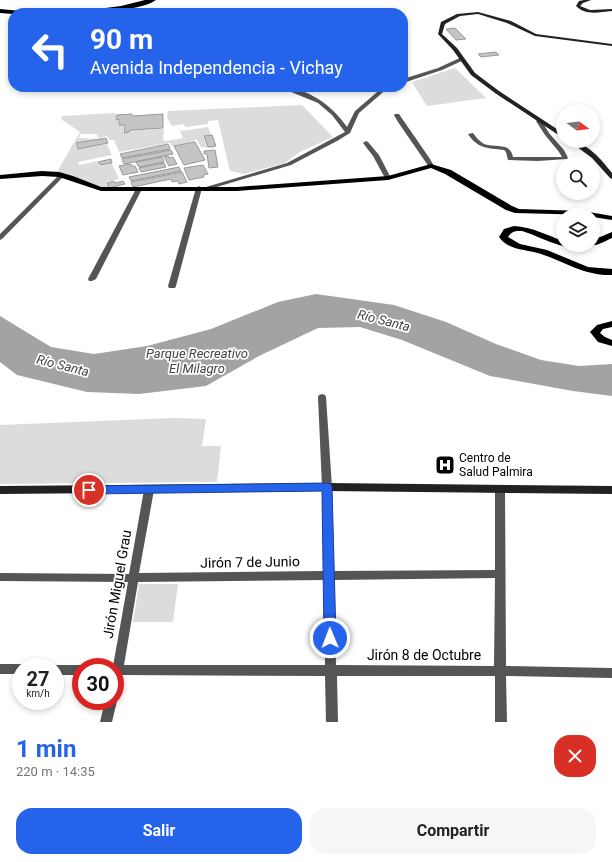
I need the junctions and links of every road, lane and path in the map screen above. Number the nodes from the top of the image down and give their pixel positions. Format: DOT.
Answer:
graph roads {
  1 [pos="153,0"];
  2 [pos="590,0"];
  3 [pos="121,8"];
  4 [pos="612,10"];
  5 [pos="612,46"];
  6 [pos="462,59"];
  7 [pos="408,79"];
  8 [pos="296,92"];
  9 [pos="380,92"];
  10 [pos="397,115"];
  11 [pos="539,121"];
  12 [pos="348,132"];
  13 [pos="556,132"];
  14 [pos="471,134"];
  15 [pos="366,143"];
  16 [pos="583,148"];
  17 [pos="431,166"];
  18 [pos="62,175"];
  19 [pos="0,177"];
  20 [pos="612,177"];
  21 [pos="388,178"];
  22 [pos="199,188"];
  23 [pos="208,188"];
  24 [pos="139,189"];
  25 [pos="612,218"];
  26 [pos="612,235"];
  27 [pos="0,238"];
  28 [pos="600,240"];
  29 [pos="556,241"];
  30 [pos="612,272"];
  31 [pos="92,279"];
  32 [pos="172,286"];
  33 [pos="612,324"];
  34 [pos="612,343"];
  35 [pos="322,397"];
  36 [pos="327,487"];
  37 [pos="500,489"];
  38 [pos="0,490"];
  39 [pos="149,490"];
  40 [pos="612,490"];
  41 [pos="500,574"];
  42 [pos="329,576"];
  43 [pos="0,577"];
  44 [pos="132,578"];
  45 [pos="118,658"];
  46 [pos="0,669"];
  47 [pos="12,669"];
  48 [pos="124,670"];
  49 [pos="331,670"];
  50 [pos="500,671"];
  51 [pos="612,673"];
  52 [pos="109,710"];
  53 [pos="106,722"];
  54 [pos="332,722"];
  55 [pos="501,722"];
  1 -- 3 [label="highway"];
  2 -- 4 [label="street"];
  5 -- 6 [label="street"];
  6 -- 7 [label="street"];
  6 -- 11 [label="street"];
  8 -- 12 [label="street"];
  9 -- 12 [label="street"];
  10 -- 17 [label="street"];
  11 -- 13 [label="street"];
  11 -- 14 [label="street"];
  12 -- 23 [label="street"];
  15 -- 21 [label="street"];
  16 -- 20 [label="street"];
  17 -- 21 [label="main road"];
  17 -- 25 [label="main road"];
  18 -- 19 [label="main road"];
  18 -- 24 [label="main road"];
  18 -- 27 [label="street"];
  21 -- 23 [label="main road"];
  22 -- 23 [label="main road"];
  22 -- 24 [label="main road"];
  22 -- 32 [label="street"];
  24 -- 31 [label="street"];
  26 -- 28 [label="main road"];
  29 -- 30 [label="main road"];
  33 -- 34 [label="main road"];
  35 -- 36 [label="street"];
  36 -- 37 [label="street"];
  36 -- 39 [label="street"];
  36 -- 42 [label="street"];
  37 -- 40 [label="street"];
  37 -- 41 [label="street"];
  38 -- 39 [label="street"];
  39 -- 44 [label="street, Jirón Miguel Grau"];
  41 -- 42 [label="street, Jirón 7 de Junio"];
  41 -- 50 [label="street"];
  42 -- 44 [label="street, Jirón 7 de Junio"];
  42 -- 49 [label="street"];
  43 -- 44 [label="street, Jirón 7 de Junio"];
  44 -- 45 [label="street, Jirón Miguel Grau"];
  46 -- 47 [label="street"];
  48 -- 49 [label="street, Jirón 8 de Octubre"];
  49 -- 50 [label="street, Jirón 8 de Octubre"];
  49 -- 54 [label="street"];
  50 -- 51 [label="street, Jirón 8 de Octubre"];
  50 -- 55 [label="street"];
  52 -- 53 [label="street"];
}
